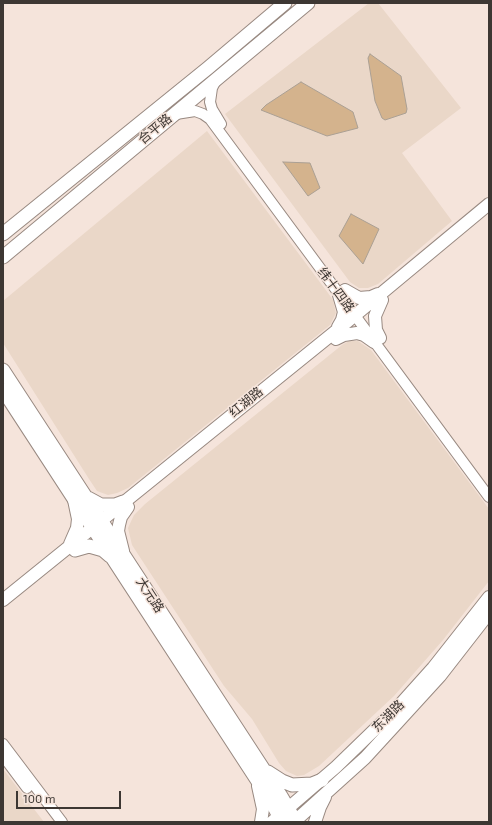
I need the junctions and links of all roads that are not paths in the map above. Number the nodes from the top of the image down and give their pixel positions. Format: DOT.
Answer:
graph roads {
  1 [pos="285,3"];
  2 [pos="308,3"];
  3 [pos="219,75"];
  4 [pos="169,117"];
  5 [pos="489,204"];
  6 [pos="489,213"];
  7 [pos="3,234"];
  8 [pos="3,257"];
  9 [pos="342,293"];
  10 [pos="383,295"];
  11 [pos="359,316"];
  12 [pos="336,335"];
  13 [pos="377,340"];
  14 [pos="3,370"];
  15 [pos="3,390"];
  16 [pos="489,486"];
  17 [pos="79,496"];
  18 [pos="489,497"];
  19 [pos="126,504"];
  20 [pos="98,526"];
  21 [pos="71,549"];
  22 [pos="119,558"];
  23 [pos="489,596"];
  24 [pos="3,600"];
  25 [pos="3,609"];
  26 [pos="489,614"];
  27 [pos="3,744"];
  28 [pos="3,756"];
  29 [pos="258,770"];
  30 [pos="326,785"];
  31 [pos="281,817"];
  32 [pos="53,822"];
  33 [pos="62,822"];
  34 [pos="261,822"];
  35 [pos="295,822"];
  36 [pos="315,822"];
  1 -- 7 [label="main road, 合平路"];
  2 -- 3 [label="main road, 合平路"];
  3 -- 4 [label="main road, 合平路"];
  3 -- 9 [label="street, 纬十四路"];
  4 -- 8 [label="main road, 合平路"];
  4 -- 9 [label="street, 纬十四路"];
  5 -- 10 [label="main road, 红湖路"];
  6 -- 10 [label="main road, 红湖路"];
  9 -- 10 [label="main road"];
  9 -- 11 [label="street, 纬十四路"];
  9 -- 12 [label="main road"];
  10 -- 11 [label="main road, 红湖路"];
  10 -- 13 [label="main road"];
  11 -- 12 [label="main road, 红湖路"];
  11 -- 13 [label="street, 纬十四路"];
  12 -- 13 [label="main road"];
  12 -- 19 [label="main road, 红湖路"];
  13 -- 16 [label="street, 纬十四路"];
  13 -- 18 [label="street, 纬十四路"];
  14 -- 17 [label="main road, 大元路"];
  15 -- 17 [label="main road, 大元路"];
  17 -- 19 [label="main road"];
  17 -- 20 [label="main road, 大元路"];
  17 -- 21 [label="main road"];
  19 -- 20 [label="main road, 红湖路"];
  19 -- 22 [label="main road"];
  20 -- 21 [label="main road, 红湖路"];
  20 -- 22 [label="main road, 大元路"];
  21 -- 22 [label="main road"];
  21 -- 24 [label="main road, 红湖路"];
  21 -- 25 [label="main road, 红湖路"];
  22 -- 29 [label="main road, 大元路"];
  23 -- 30 [label="main road, 东湖路"];
  26 -- 30 [label="main road, 东湖路"];
  27 -- 33 [label="street"];
  28 -- 32 [label="street"];
  29 -- 30 [label="main road"];
  29 -- 31 [label="main road, 大元路"];
  29 -- 34 [label="main road"];
  30 -- 31 [label="main road, 东湖路"];
  30 -- 35 [label="main road, 东湖路"];
  30 -- 36 [label="main road"];
  31 -- 35 [label="main road, 大元路"];
}
